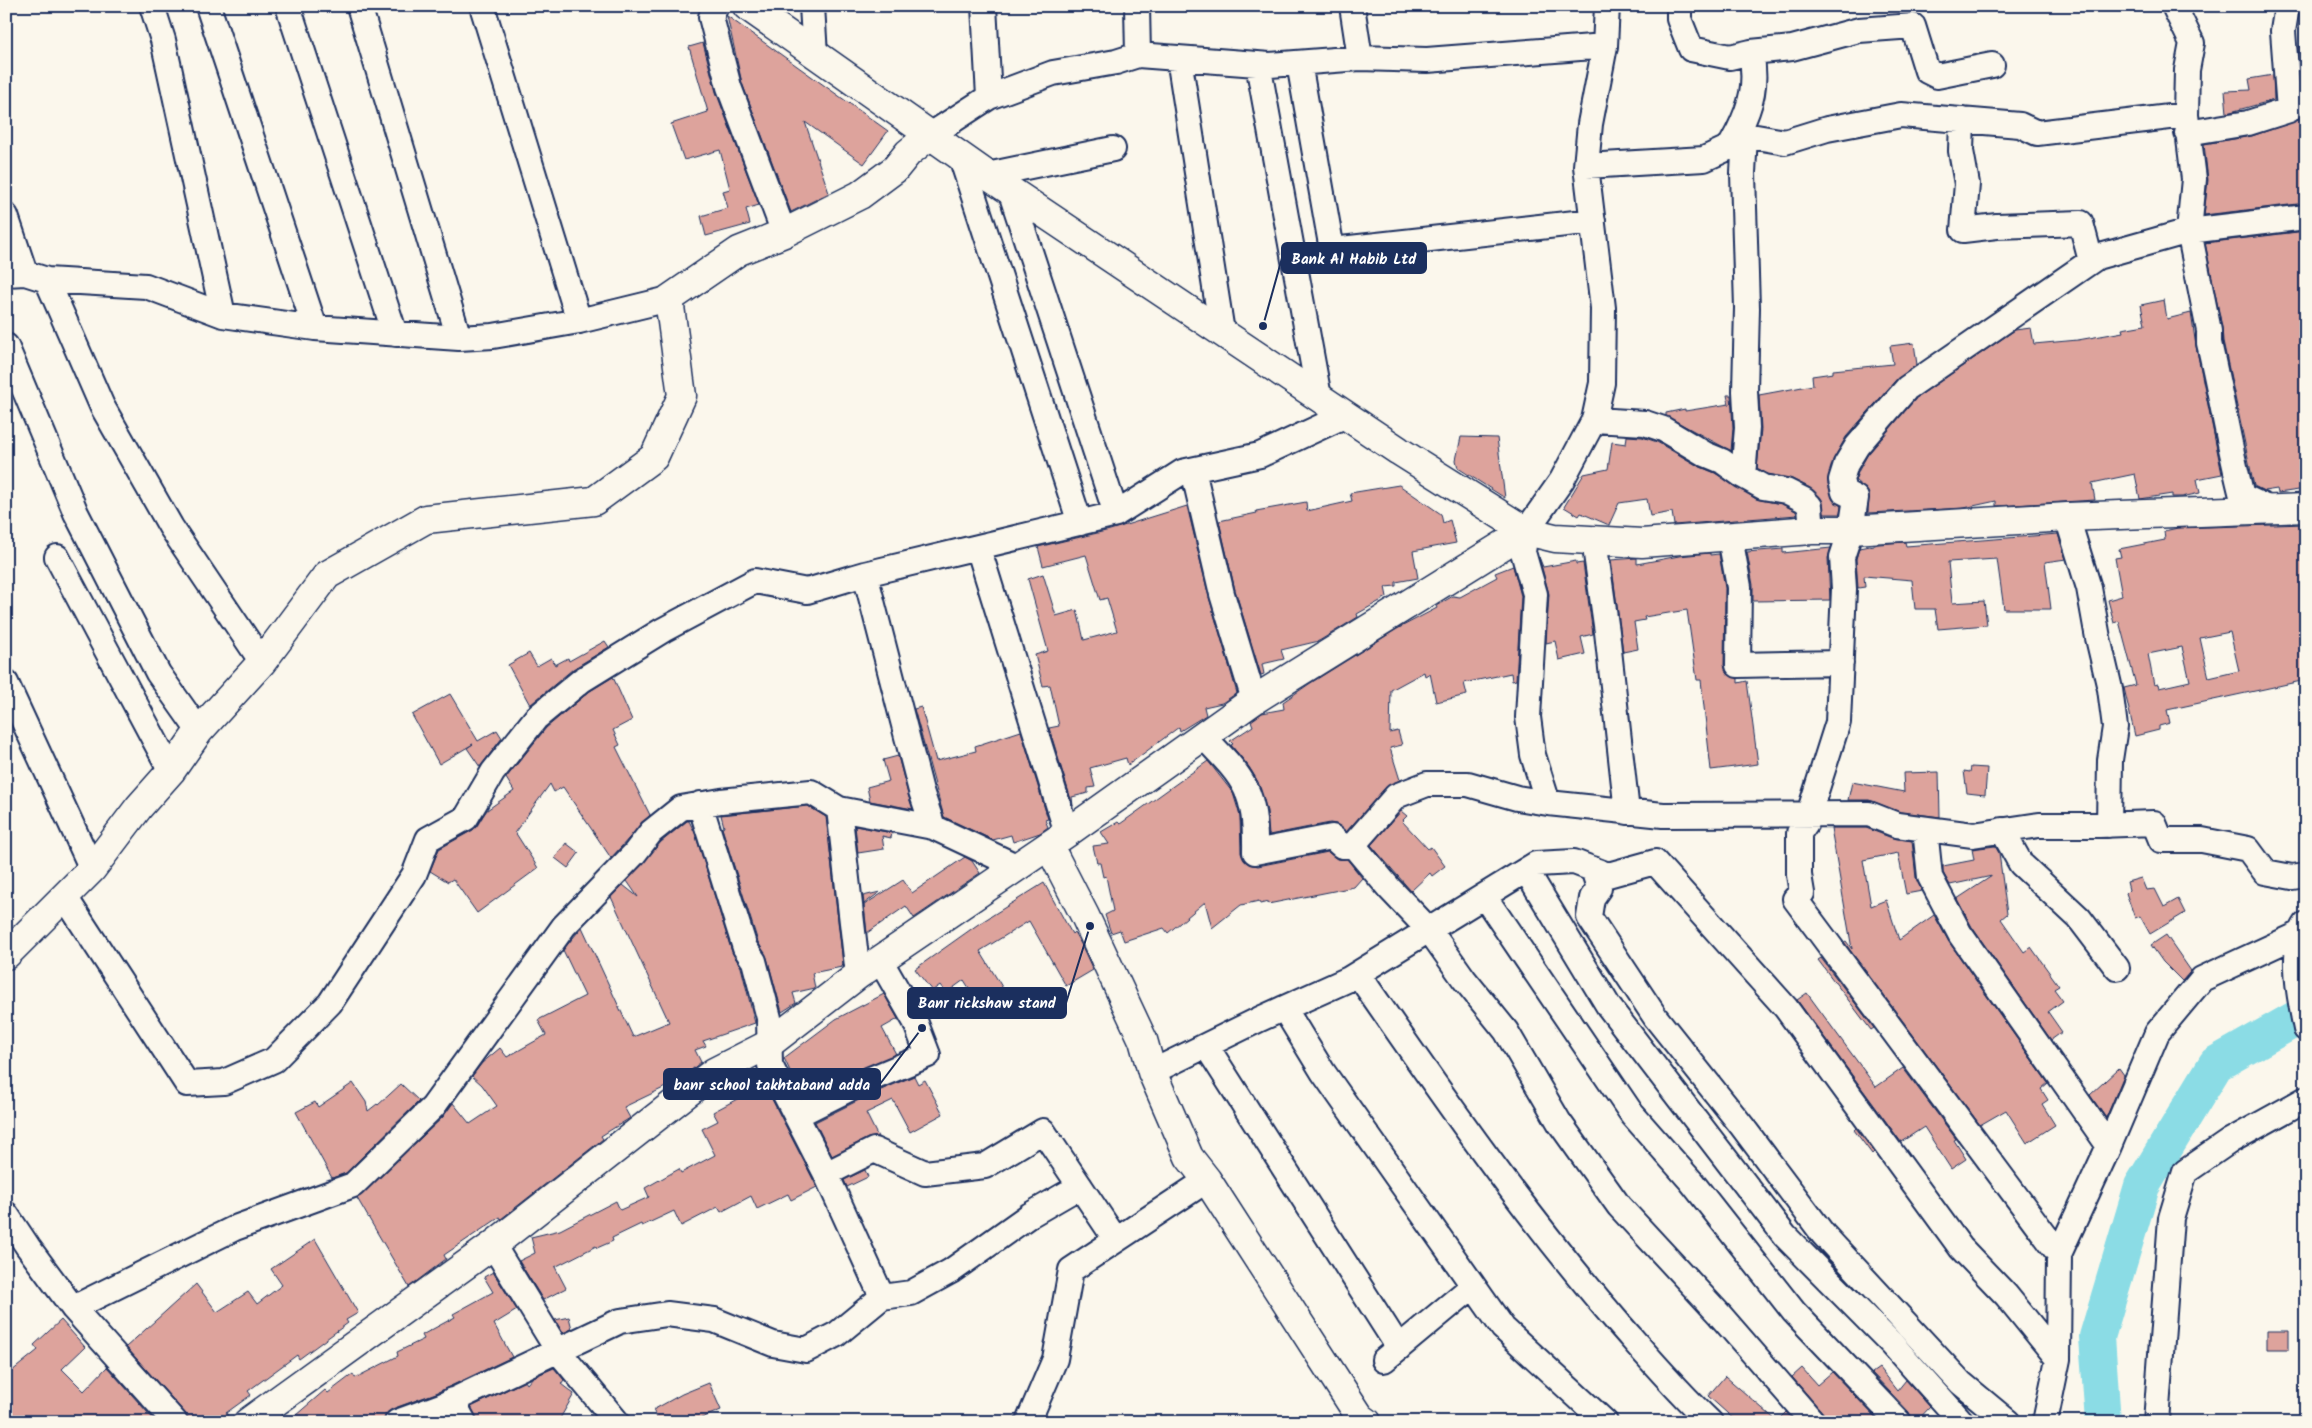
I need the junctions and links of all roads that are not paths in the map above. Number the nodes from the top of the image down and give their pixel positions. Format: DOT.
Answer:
graph roads {
  1 [pos="152,6"];
  2 [pos="208,6"];
  3 [pos="288,6"];
  4 [pos="359,6"];
  5 [pos="482,6"];
  6 [pos="716,6"];
  7 [pos="747,6"];
  8 [pos="812,6"];
  9 [pos="984,6"];
  10 [pos="1137,6"];
  11 [pos="1352,6"];
  12 [pos="1607,6"];
  13 [pos="1680,6"];
  14 [pos="2174,6"];
  15 [pos="2286,6"];
  16 [pos="1605,46"];
  17 [pos="1751,52"];
  18 [pos="815,55"];
  19 [pos="1138,55"];
  20 [pos="1179,58"];
  21 [pos="1360,58"];
  22 [pos="1300,63"];
  23 [pos="1258,64"];
  24 [pos="1992,65"];
  25 [pos="989,97"];
  26 [pos="1962,120"];
  27 [pos="2186,124"];
  28 [pos="1741,134"];
  29 [pos="929,136"];
  30 [pos="1112,149"];
  31 [pos="961,157"];
  32 [pos="1586,166"];
  33 [pos="987,175"];
  34 [pos="1010,190"];
  35 [pos="6,216"];
  36 [pos="2306,217"];
  37 [pos="1593,221"];
  38 [pos="2189,231"];
  39 [pos="784,233"];
  40 [pos="2091,261"];
  41 [pos="26,276"];
  42 [pos="669,299"];
  43 [pos="223,315"];
  44 [pos="579,321"];
  45 [pos="315,328"];
  46 [pos="1222,332"];
  47 [pos="395,334"];
  48 [pos="458,338"];
  49 [pos="6,346"];
  50 [pos="1319,397"];
  51 [pos="1346,414"];
  52 [pos="1594,420"];
  53 [pos="1192,470"];
  54 [pos="1743,476"];
  55 [pos="2306,508"];
  56 [pos="2274,511"];
  57 [pos="1116,514"];
  58 [pos="2067,517"];
  59 [pos="1080,523"];
  60 [pos="1812,530"];
  61 [pos="1851,530"];
  62 [pos="1526,531"];
  63 [pos="1730,537"];
  64 [pos="1594,540"];
  65 [pos="978,547"];
  66 [pos="57,557"];
  67 [pos="865,574"];
  68 [pos="262,662"];
  69 [pos="1842,663"];
  70 [pos="6,684"];
  71 [pos="1254,700"];
  72 [pos="199,731"];
  73 [pos="1204,737"];
  74 [pos="170,771"];
  75 [pos="1548,803"];
  76 [pos="700,804"];
  77 [pos="839,809"];
  78 [pos="1627,812"];
  79 [pos="1809,813"];
  80 [pos="2109,825"];
  81 [pos="933,827"];
  82 [pos="1925,829"];
  83 [pos="2002,830"];
  84 [pos="1058,840"];
  85 [pos="1353,846"];
  86 [pos="1018,866"];
  87 [pos="92,869"];
  88 [pos="1593,869"];
  89 [pos="1526,870"];
  90 [pos="2306,874"];
  91 [pos="1484,896"];
  92 [pos="65,897"];
  93 [pos="2304,929"];
  94 [pos="1430,931"];
  95 [pos="6,955"];
  96 [pos="869,967"];
  97 [pos="2117,968"];
  98 [pos="1358,974"];
  99 [pos="1284,1008"];
  100 [pos="2306,1029"];
  101 [pos="769,1044"];
  102 [pos="1207,1046"];
  103 [pos="1152,1072"];
  104 [pos="2306,1099"];
  105 [pos="797,1115"];
  106 [pos="2109,1146"];
  107 [pos="826,1174"];
  108 [pos="1207,1180"];
  109 [pos="1080,1186"];
  110 [pos="6,1214"];
  111 [pos="1116,1240"];
  112 [pos="493,1244"];
  113 [pos="2059,1254"];
  114 [pos="1473,1286"];
  115 [pos="882,1297"];
  116 [pos="73,1308"];
  117 [pos="558,1351"];
  118 [pos="2058,1359"];
  119 [pos="452,1400"];
  120 [pos="399,1421"];
  121 [pos="1028,1421"];
  122 [pos="175,1422"];
  123 [pos="248,1422"];
  124 [pos="464,1422"];
  125 [pos="617,1422"];
  126 [pos="1367,1422"];
  127 [pos="1605,1422"];
  128 [pos="1710,1422"];
  129 [pos="1813,1422"];
  130 [pos="1899,1422"];
  131 [pos="1962,1422"];
  132 [pos="2008,1422"];
  133 [pos="2045,1422"];
  134 [pos="2156,1422"];
  1 -- 43 [label="street"];
  2 -- 45 [label="street"];
  3 -- 47 [label="street"];
  4 -- 48 [label="street"];
  5 -- 44 [label="street"];
  6 -- 39 [label="street"];
  7 -- 18 [label="main road"];
  8 -- 18 [label="street"];
  9 -- 25 [label="street"];
  10 -- 19 [label="street"];
  11 -- 21 [label="street"];
  12 -- 16 [label="street"];
  13 -- 17 [label="street"];
  14 -- 27 [label="street"];
  15 -- 27 [label="street"];
  16 -- 21 [label="street"];
  16 -- 32 [label="street"];
  17 -- 24 [label="street"];
  17 -- 28 [label="street"];
  18 -- 29 [label="main road"];
  19 -- 20 [label="street"];
  19 -- 25 [label="street"];
  20 -- 23 [label="street"];
  20 -- 46 [label="street"];
  21 -- 22 [label="street"];
  22 -- 23 [label="street"];
  22 -- 37 [label="street"];
  23 -- 50 [label="street"];
  25 -- 29 [label="street"];
  26 -- 27 [label="street"];
  26 -- 28 [label="street"];
  26 -- 40 [label="street"];
  27 -- 38 [label="street"];
  28 -- 32 [label="street"];
  28 -- 54 [label="street"];
  29 -- 31 [label="main road"];
  29 -- 39 [label="main road"];
  30 -- 33 [label="street"];
  31 -- 33 [label="main road"];
  31 -- 59 [label="street"];
  32 -- 37 [label="street"];
  33 -- 34 [label="main road"];
  34 -- 46 [label="main road"];
  34 -- 57 [label="street"];
  35 -- 41 [label="street"];
  36 -- 38 [label="street"];
  37 -- 52 [label="street"];
  38 -- 40 [label="street"];
  38 -- 56 [label="street"];
  39 -- 42 [label="main road"];
  40 -- 61 [label="street"];
  41 -- 43 [label="street"];
  41 -- 68 [label="street"];
  42 -- 44 [label="street"];
  42 -- 68 [label="main road"];
  43 -- 45 [label="street"];
  44 -- 48 [label="street"];
  45 -- 47 [label="street"];
  46 -- 50 [label="main road"];
  47 -- 48 [label="street"];
  49 -- 72 [label="street"];
  50 -- 51 [label="main road"];
  51 -- 53 [label="street"];
  51 -- 62 [label="main road"];
  52 -- 54 [label="street"];
  52 -- 62 [label="street"];
  53 -- 57 [label="street"];
  53 -- 71 [label="street"];
  54 -- 60 [label="street"];
  55 -- 56 [label="main road"];
  56 -- 58 [label="main road"];
  57 -- 59 [label="street"];
  58 -- 61 [label="main road"];
  58 -- 80 [label="street"];
  59 -- 65 [label="street"];
  60 -- 61 [label="main road"];
  60 -- 63 [label="main road"];
  61 -- 69 [label="street"];
  62 -- 64 [label="main road"];
  62 -- 71 [label="main road"];
  62 -- 75 [label="street"];
  63 -- 64 [label="main road"];
  63 -- 69 [label="street"];
  64 -- 78 [label="street"];
  65 -- 67 [label="street"];
  65 -- 84 [label="street"];
  66 -- 74 [label="street"];
  67 -- 81 [label="street"];
  67 -- 92 [label="street"];
  68 -- 72 [label="main road"];
  69 -- 79 [label="street"];
  70 -- 87 [label="street"];
  71 -- 73 [label="main road"];
  72 -- 74 [label="main road"];
  73 -- 84 [label="main road"];
  73 -- 85 [label="street"];
  74 -- 87 [label="main road"];
  75 -- 78 [label="street"];
  75 -- 85 [label="street"];
  76 -- 77 [label="street"];
  76 -- 101 [label="street"];
  76 -- 116 [label="street"];
  77 -- 81 [label="street"];
  77 -- 96 [label="street"];
  78 -- 79 [label="street"];
  79 -- 82 [label="street"];
  79 -- 113 [label="street"];
  80 -- 83 [label="street"];
  80 -- 90 [label="street"];
  81 -- 86 [label="street"];
  82 -- 83 [label="street"];
  82 -- 106 [label="street"];
  83 -- 97 [label="street"];
  84 -- 86 [label="main road"];
  84 -- 103 [label="main road"];
  85 -- 94 [label="street"];
  86 -- 96 [label="main road"];
  87 -- 92 [label="main road"];
  88 -- 89 [label="street"];
  88 -- 118 [label="street"];
  88 -- 132 [label="street"];
  89 -- 91 [label="street"];
  89 -- 131 [label="street"];
  91 -- 94 [label="street"];
  91 -- 130 [label="street"];
  92 -- 95 [label="main road"];
  93 -- 100 [label="street"];
  93 -- 106 [label="street"];
  94 -- 98 [label="street"];
  94 -- 129 [label="street"];
  96 -- 101 [label="main road"];
  96 -- 105 [label="street"];
  98 -- 99 [label="street"];
  98 -- 128 [label="street"];
  99 -- 102 [label="street"];
  99 -- 114 [label="street"];
  101 -- 105 [label="street"];
  101 -- 112 [label="main road"];
  102 -- 103 [label="street"];
  102 -- 114 [label="street"];
  103 -- 108 [label="main road"];
  104 -- 134 [label="street"];
  105 -- 107 [label="street"];
  106 -- 113 [label="street"];
  107 -- 109 [label="street"];
  107 -- 115 [label="street"];
  108 -- 111 [label="street"];
  108 -- 126 [label="main road"];
  109 -- 111 [label="street"];
  109 -- 115 [label="street"];
  110 -- 116 [label="street"];
  111 -- 121 [label="street"];
  112 -- 117 [label="street"];
  112 -- 123 [label="main road"];
  113 -- 118 [label="street"];
  114 -- 127 [label="street"];
  115 -- 117 [label="street"];
  116 -- 122 [label="street"];
  117 -- 119 [label="street"];
  117 -- 125 [label="street"];
  118 -- 133 [label="street"];
  119 -- 120 [label="street"];
  119 -- 124 [label="street"];
}
